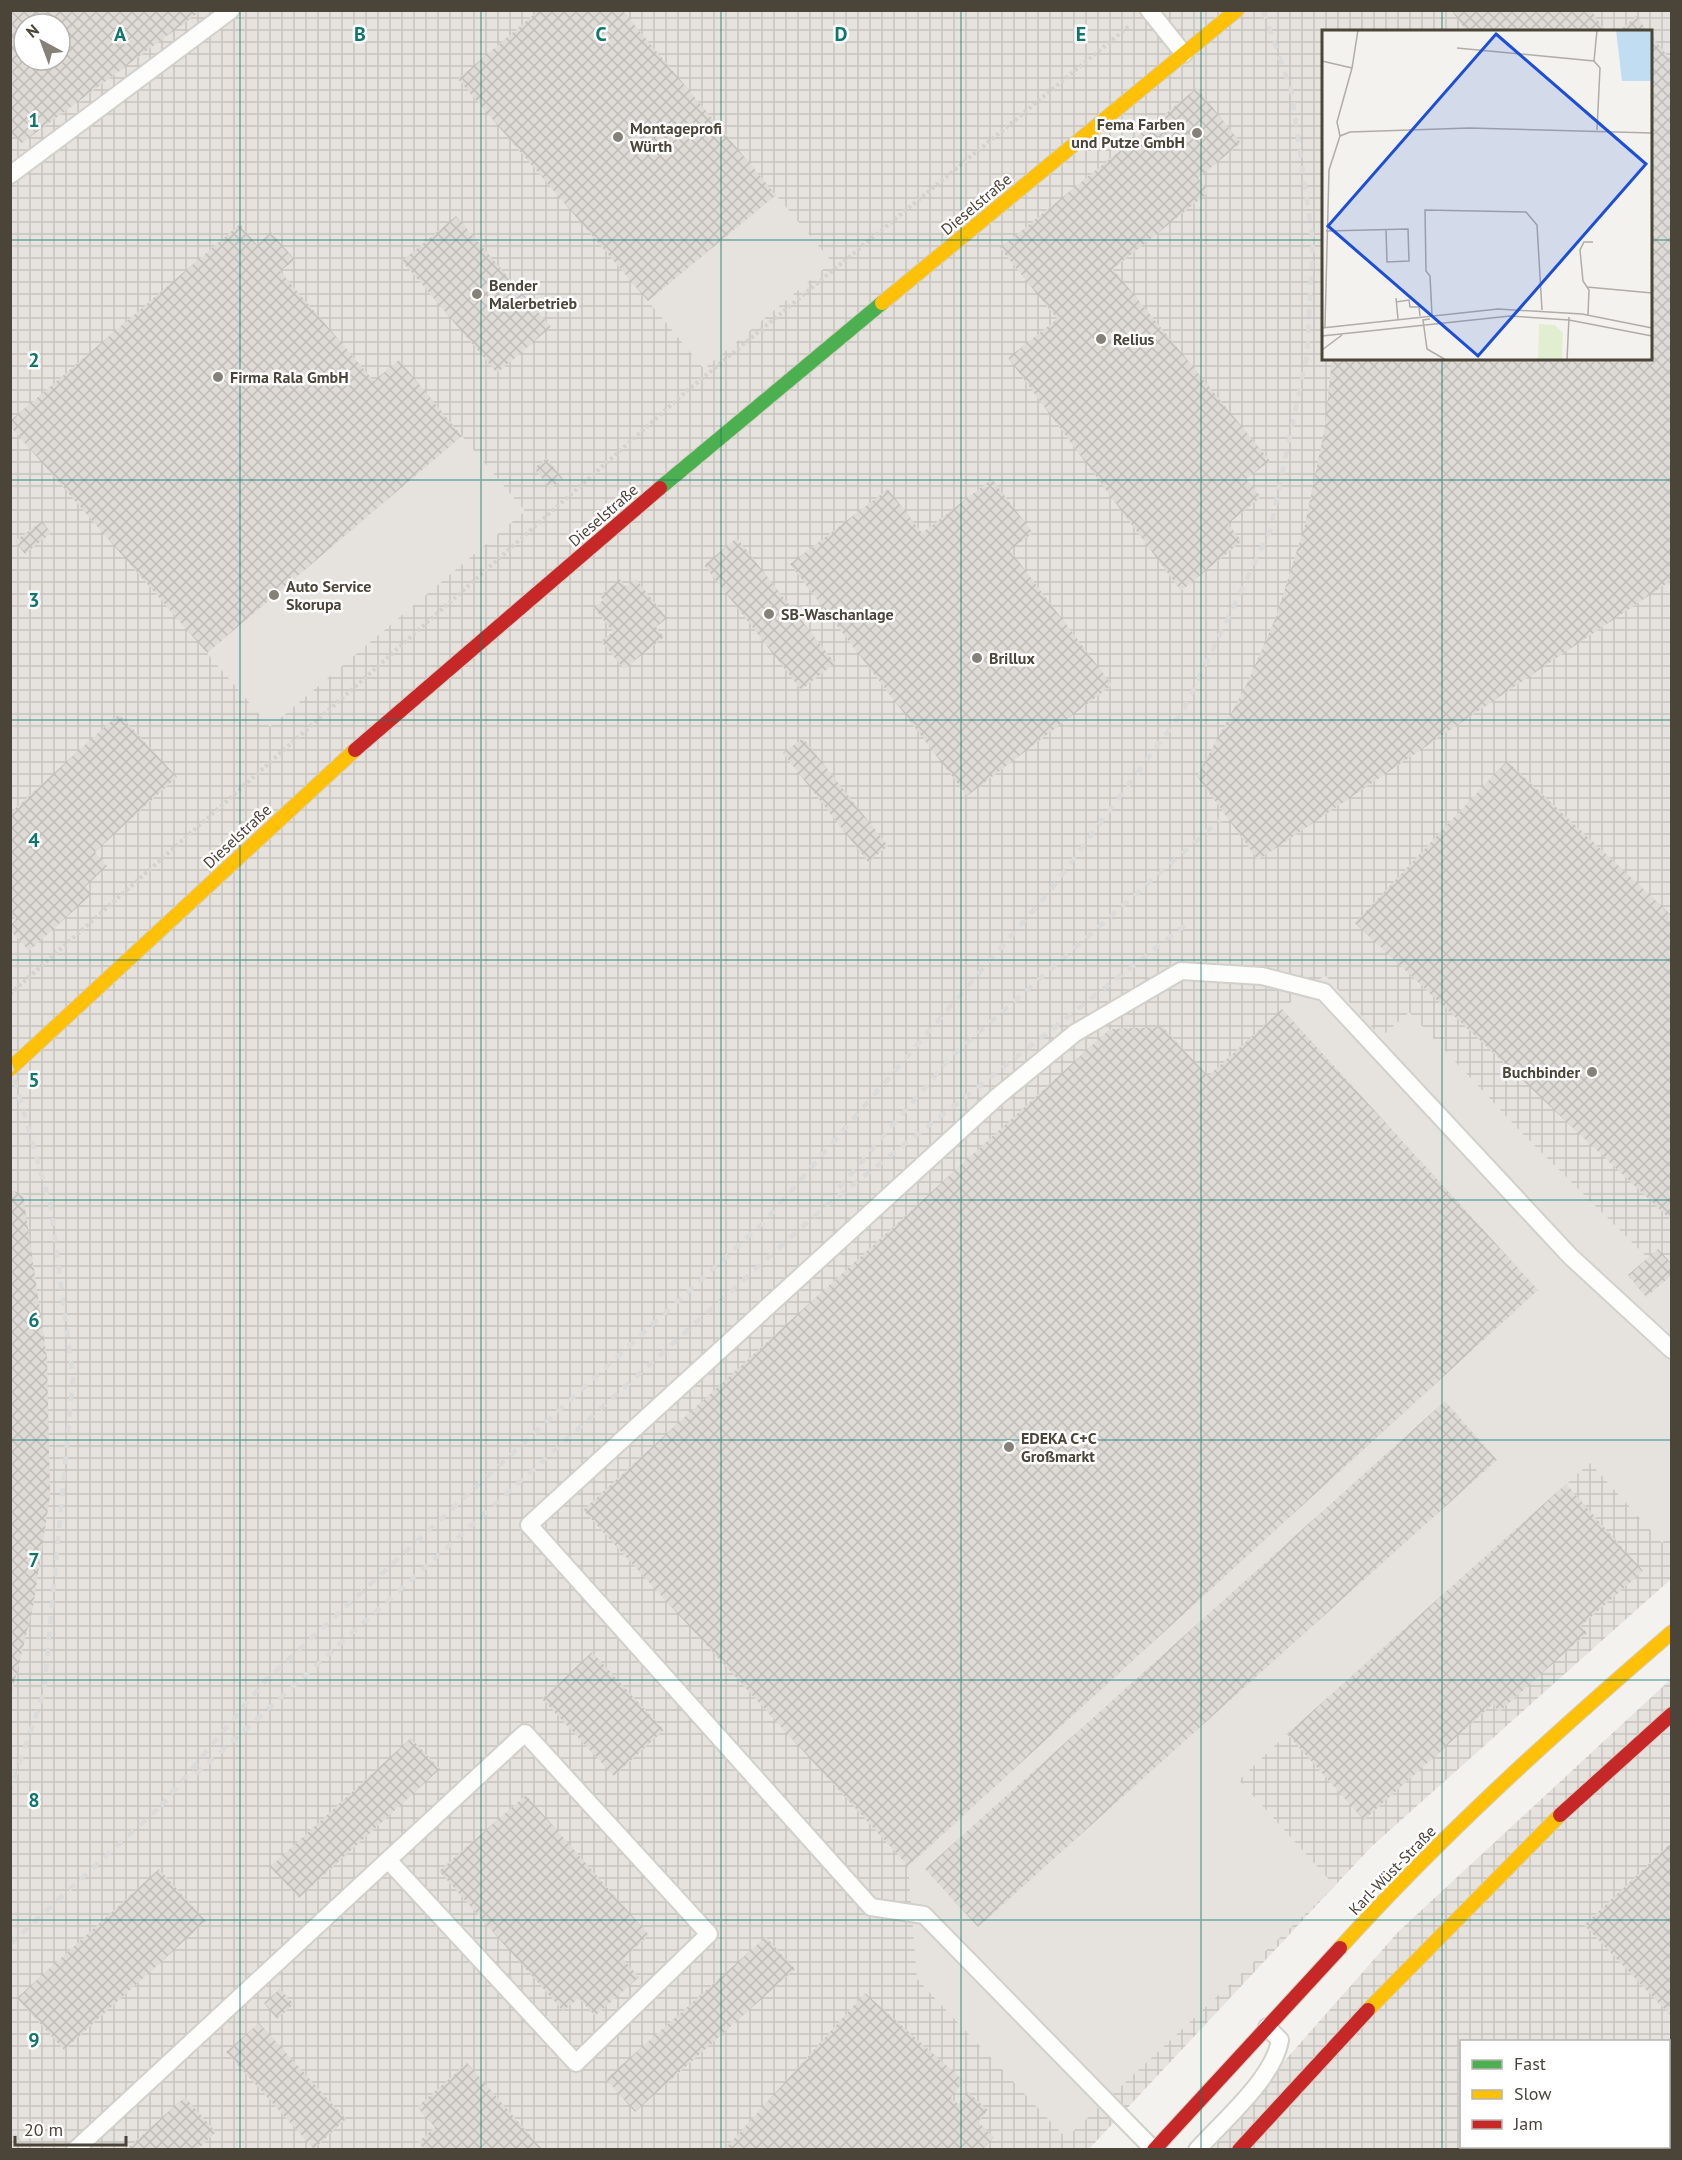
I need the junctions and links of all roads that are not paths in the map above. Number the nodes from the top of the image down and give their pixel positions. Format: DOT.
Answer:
graph roads {
  1 [pos="231,10"];
  2 [pos="1238,10"];
  3 [pos="1144,14"];
  4 [pos="1184,54"];
  5 [pos="10,176"];
  6 [pos="10,1069"];
  7 [pos="1671,1350"];
  8 [pos="1671,1632"];
  9 [pos="1671,1714"];
  10 [pos="388,1860"];
  11 [pos="1267,2027"];
  12 [pos="75,2150"];
  13 [pos="1154,2150"];
  14 [pos="1197,2150"];
  15 [pos="1239,2150"];
  1 -- 5 [label="lane"];
  2 -- 4 [label="street, Dieselstraße"];
  3 -- 4 [label="lane"];
  4 -- 6 [label="street, Dieselstraße"];
  7 -- 13 [label="lane"];
  8 -- 11 [label="street, Karl-Wüst-Straße"];
  9 -- 15 [label="street"];
  10 -- 10 [label="lane"];
  10 -- 12 [label="lane"];
  11 -- 13 [label="street, Karl-Wüst-Straße"];
  11 -- 14 [label="lane"];
}
